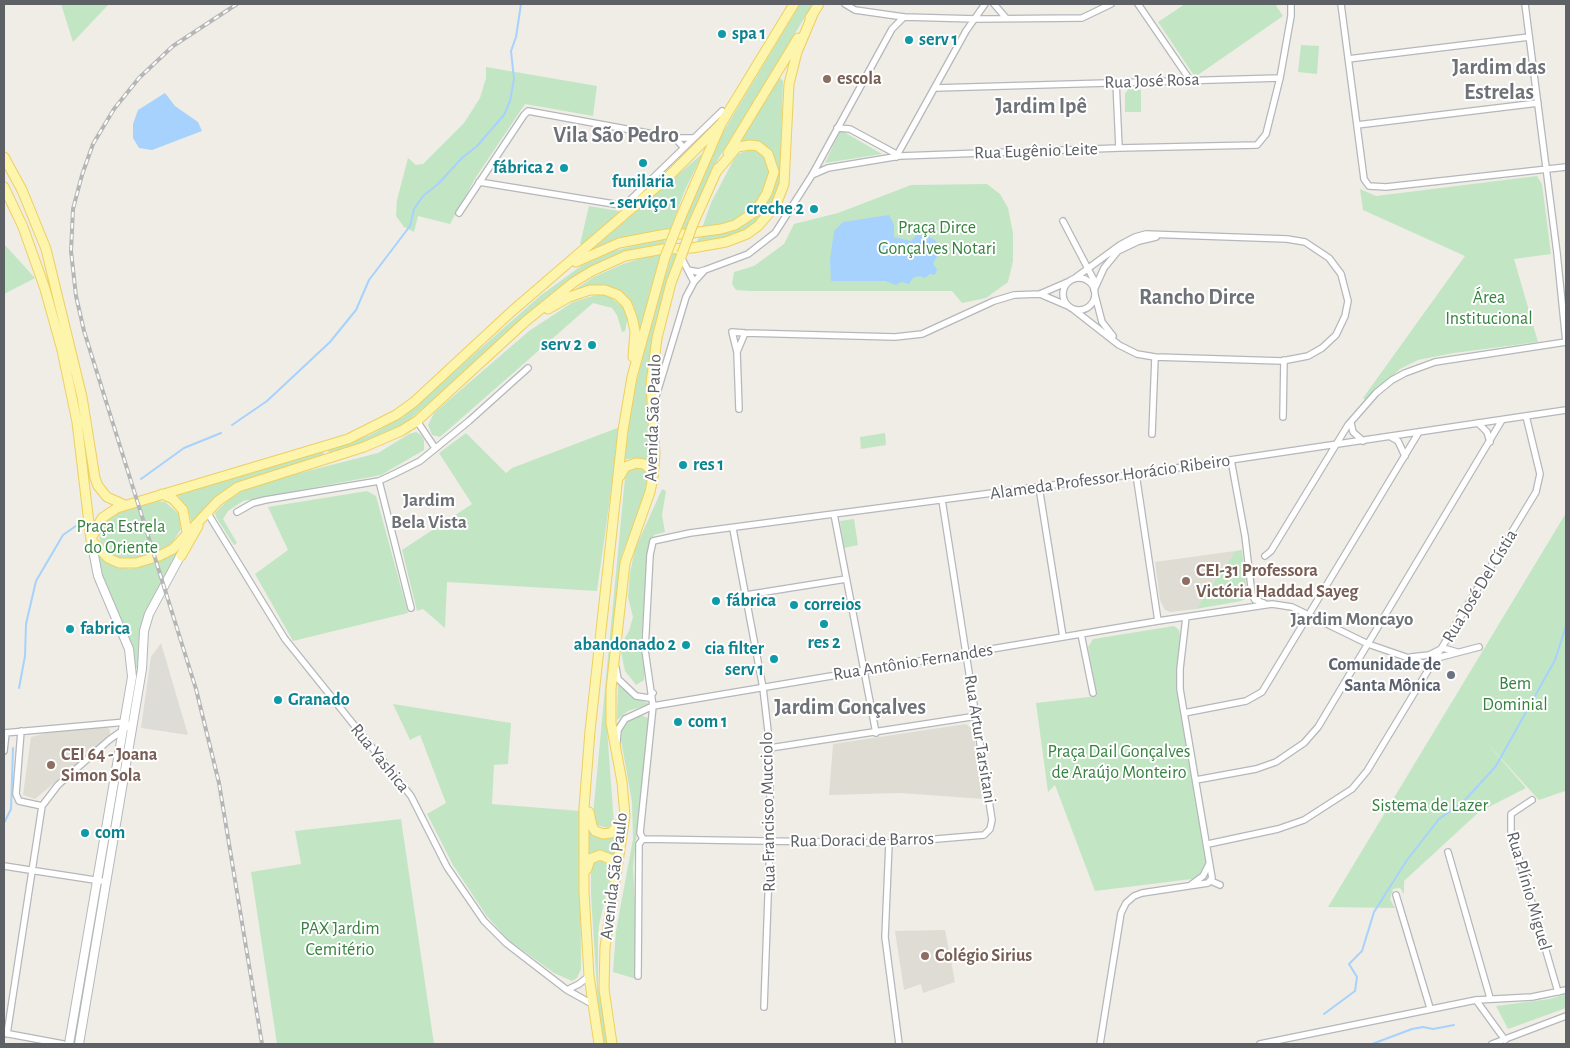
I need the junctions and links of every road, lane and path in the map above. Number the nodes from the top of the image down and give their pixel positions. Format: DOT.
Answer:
graph roads {
  1 [pos="794,4"];
  2 [pos="819,4"];
  3 [pos="845,4"];
  4 [pos="985,4"];
  5 [pos="994,4"];
  6 [pos="1111,4"];
  7 [pos="1138,4"];
  8 [pos="1291,4"];
  9 [pos="1341,4"];
  10 [pos="1525,4"];
  11 [pos="813,14"];
  12 [pos="904,17"];
  13 [pos="976,19"];
  14 [pos="1008,19"];
  15 [pos="1529,37"];
  16 [pos="1348,58"];
  17 [pos="1280,78"];
  18 [pos="1190,80"];
  19 [pos="1116,82"];
  20 [pos="935,88"];
  21 [pos="1538,103"];
  22 [pos="723,117"];
  23 [pos="1357,125"];
  24 [pos="837,128"];
  25 [pos="675,138"];
  26 [pos="694,138"];
  27 [pos="684,148"];
  28 [pos="1119,148"];
  29 [pos="899,156"];
  30 [pos="4,157"];
  31 [pos="1566,167"];
  32 [pos="1546,169"];
  33 [pos="716,172"];
  34 [pos="812,175"];
  35 [pos="479,182"];
  36 [pos="4,187"];
  37 [pos="459,212"];
  38 [pos="1063,221"];
  39 [pos="1171,235"];
  40 [pos="680,253"];
  41 [pos="1089,266"];
  42 [pos="688,270"];
  43 [pos="705,270"];
  44 [pos="558,272"];
  45 [pos="1072,280"];
  46 [pos="694,282"];
  47 [pos="1095,289"];
  48 [pos="1040,294"];
  49 [pos="1072,308"];
  50 [pos="526,321"];
  51 [pos="746,333"];
  52 [pos="1566,342"];
  53 [pos="737,352"];
  54 [pos="1137,354"];
  55 [pos="1156,357"];
  56 [pos="1284,360"];
  57 [pos="528,368"];
  58 [pos="632,377"];
  59 [pos="739,409"];
  60 [pos="1566,410"];
  61 [pos="653,415"];
  62 [pos="1526,416"];
  63 [pos="1283,418"];
  64 [pos="1502,420"];
  65 [pos="416,421"];
  66 [pos="1351,422"];
  67 [pos="1478,423"];
  68 [pos="1419,432"];
  69 [pos="1152,434"];
  70 [pos="1390,437"];
  71 [pos="1362,441"];
  72 [pos="1490,442"];
  73 [pos="1335,445"];
  74 [pos="435,448"];
  75 [pos="1405,456"];
  76 [pos="1231,460"];
  77 [pos="1136,474"];
  78 [pos="379,482"];
  79 [pos="1039,488"];
  80 [pos="650,492"];
  81 [pos="162,494"];
  82 [pos="942,500"];
  83 [pos="615,503"];
  84 [pos="125,505"];
  85 [pos="207,512"];
  86 [pos="237,512"];
  87 [pos="834,514"];
  88 [pos="733,529"];
  89 [pos="187,532"];
  90 [pos="91,540"];
  91 [pos="181,556"];
  92 [pos="1264,556"];
  93 [pos="846,579"];
  94 [pos="746,595"];
  95 [pos="1252,595"];
  96 [pos="1272,604"];
  97 [pos="411,608"];
  98 [pos="1236,608"];
  99 [pos="1186,616"];
  100 [pos="1310,616"];
  101 [pos="1158,621"];
  102 [pos="1082,634"];
  103 [pos="1063,637"];
  104 [pos="1449,638"];
  105 [pos="1368,644"];
  106 [pos="1443,648"];
  107 [pos="1479,648"];
  108 [pos="614,651"];
  109 [pos="1457,652"];
  110 [pos="966,654"];
  111 [pos="1406,657"];
  112 [pos="1437,658"];
  113 [pos="1432,666"];
  114 [pos="864,670"];
  115 [pos="763,688"];
  116 [pos="653,693"];
  117 [pos="1093,694"];
  118 [pos="653,706"];
  119 [pos="1184,713"];
  120 [pos="977,716"];
  121 [pos="127,725"];
  122 [pos="21,731"];
  123 [pos="5,733"];
  124 [pos="876,733"];
  125 [pos="589,747"];
  126 [pos="770,748"];
  127 [pos="616,749"];
  128 [pos="4,752"];
  129 [pos="646,776"];
  130 [pos="654,776"];
  131 [pos="1196,780"];
  132 [pos="1532,800"];
  133 [pos="42,806"];
  134 [pos="625,816"];
  135 [pos="990,829"];
  136 [pos="643,839"];
  137 [pos="770,842"];
  138 [pos="889,843"];
  139 [pos="1208,844"];
  140 [pos="1448,852"];
  141 [pos="1210,862"];
  142 [pos="4,866"];
  143 [pos="34,871"];
  144 [pos="1212,879"];
  145 [pos="98,881"];
  146 [pos="1220,882"];
  147 [pos="1188,886"];
  148 [pos="584,892"];
  149 [pos="1396,895"];
  150 [pos="605,947"];
  151 [pos="589,976"];
  152 [pos="638,976"];
  153 [pos="567,990"];
  154 [pos="1566,990"];
  155 [pos="1558,992"];
  156 [pos="1490,998"];
  157 [pos="1476,1000"];
  158 [pos="594,1005"];
  159 [pos="764,1007"];
  160 [pos="1430,1008"];
  161 [pos="1566,1016"];
  162 [pos="5,1034"];
  163 [pos="1505,1040"];
  164 [pos="63,1044"];
  165 [pos="69,1044"];
  166 [pos="79,1044"];
  167 [pos="599,1044"];
  168 [pos="612,1044"];
  169 [pos="899,1044"];
  170 [pos="1100,1044"];
  171 [pos="1260,1044"];
  172 [pos="1492,1044"];
  1 -- 22 [label="main road, Avenida São Paulo"];
  2 -- 11 [label="main road, Avenida São Paulo"];
  3 -- 12 [label="street"];
  4 -- 13 [label="street"];
  5 -- 14 [label="street"];
  6 -- 14 [label="street"];
  7 -- 18 [label="street"];
  8 -- 17 [label="street"];
  9 -- 16 [label="street"];
  10 -- 15 [label="street"];
  11 -- 33 [label="main road, Avenida São Paulo"];
  11 -- 40 [label="main road"];
  12 -- 13 [label="street"];
  12 -- 24 [label="street"];
  13 -- 14 [label="street"];
  13 -- 20 [label="street"];
  15 -- 16 [label="street"];
  15 -- 21 [label="street"];
  16 -- 23 [label="street"];
  17 -- 18 [label="street, Rua José Rosa"];
  17 -- 28 [label="street, Rua Eugênio Leite"];
  18 -- 19 [label="street, Rua José Rosa"];
  19 -- 20 [label="street, Rua José Rosa"];
  19 -- 28 [label="street"];
  20 -- 29 [label="street"];
  21 -- 23 [label="street"];
  21 -- 32 [label="street"];
  22 -- 26 [label="street"];
  22 -- 44 [label="main road"];
  22 -- 58 [label="main road, Avenida São Paulo, bridge"];
  23 -- 32 [label="street"];
  24 -- 29 [label="street"];
  24 -- 34 [label="street"];
  25 -- 26 [label="street"];
  25 -- 27 [label="street"];
  25 -- 35 [label="street"];
  26 -- 27 [label="street"];
  27 -- 35 [label="street"];
  28 -- 29 [label="street, Rua Eugênio Leite"];
  29 -- 34 [label="street, Rua Eugênio Leite"];
  30 -- 84 [label="main road"];
  31 -- 32 [label="street"];
  32 -- 52 [label="street"];
  33 -- 40 [label="main road, Avenida São Paulo, bridge"];
  33 -- 44 [label="main road"];
  34 -- 43 [label="street"];
  35 -- 37 [label="street"];
  36 -- 90 [label="main road"];
  38 -- 41 [label="street"];
  39 -- 41 [label="street"];
  39 -- 47 [label="street"];
  39 -- 56 [label="street"];
  40 -- 42 [label="street"];
  40 -- 50 [label="main road"];
  40 -- 61 [label="main road, Avenida São Paulo"];
  41 -- 45 [label="street"];
  41 -- 47 [label="street"];
  42 -- 43 [label="street"];
  42 -- 46 [label="street"];
  43 -- 46 [label="street"];
  44 -- 81 [label="main road"];
  45 -- 47 [label="street"];
  45 -- 48 [label="street"];
  45 -- 49 [label="street"];
  46 -- 61 [label="street"];
  47 -- 49 [label="street"];
  47 -- 54 [label="street"];
  48 -- 49 [label="street"];
  48 -- 51 [label="street"];
  49 -- 54 [label="street"];
  50 -- 58 [label="main road"];
  50 -- 65 [label="main road"];
  51 -- 53 [label="street"];
  51 -- 53 [label="street"];
  52 -- 66 [label="street"];
  53 -- 59 [label="street"];
  54 -- 55 [label="street"];
  55 -- 56 [label="street"];
  55 -- 69 [label="street"];
  56 -- 63 [label="street"];
  57 -- 74 [label="street"];
  58 -- 83 [label="main road, Avenida São Paulo"];
  60 -- 62 [label="street, Alameda Professor Horácio Ribeiro"];
  61 -- 80 [label="main road, Avenida São Paulo"];
  62 -- 64 [label="street, Alameda Professor Horácio Ribeiro"];
  62 -- 104 [label="street, Rua José Del Cístia"];
  64 -- 67 [label="street, Alameda Professor Horácio Ribeiro"];
  64 -- 72 [label="street"];
  65 -- 74 [label="street"];
  65 -- 85 [label="main road"];
  66 -- 71 [label="street"];
  66 -- 73 [label="street"];
  67 -- 68 [label="street, Alameda Professor Horácio Ribeiro"];
  67 -- 72 [label="street"];
  68 -- 70 [label="street, Alameda Professor Horácio Ribeiro"];
  68 -- 75 [label="street"];
  70 -- 71 [label="street, Alameda Professor Horácio Ribeiro"];
  70 -- 75 [label="street"];
  71 -- 73 [label="street, Alameda Professor Horácio Ribeiro"];
  72 -- 105 [label="street"];
  73 -- 76 [label="street, Alameda Professor Horácio Ribeiro"];
  73 -- 92 [label="street"];
  74 -- 78 [label="street"];
  75 -- 100 [label="street"];
  76 -- 77 [label="street, Alameda Professor Horácio Ribeiro"];
  76 -- 95 [label="street"];
  77 -- 79 [label="street, Alameda Professor Horácio Ribeiro"];
  77 -- 101 [label="street"];
  78 -- 86 [label="street"];
  78 -- 97 [label="street"];
  79 -- 82 [label="street, Alameda Professor Horácio Ribeiro"];
  79 -- 103 [label="street"];
  80 -- 83 [label="main road"];
  80 -- 108 [label="main road, Avenida São Paulo"];
  81 -- 84 [label="main road"];
  81 -- 89 [label="main road"];
  82 -- 87 [label="street, Alameda Professor Horácio Ribeiro"];
  82 -- 110 [label="street, Rua Artur Tarsitani"];
  83 -- 125 [label="main road, Avenida São Paulo"];
  84 -- 90 [label="main road"];
  85 -- 89 [label="main road"];
  85 -- 91 [label="main road"];
  85 -- 153 [label="street, Rua Yashica"];
  87 -- 88 [label="street, Alameda Professor Horácio Ribeiro"];
  87 -- 93 [label="street"];
  88 -- 94 [label="street, Rua Francisco Mucciolo"];
  88 -- 116 [label="street, Alameda Professor Horácio Ribeiro"];
  89 -- 90 [label="main road"];
  89 -- 91 [label="main road"];
  90 -- 121 [label="main road"];
  91 -- 121 [label="main road"];
  93 -- 94 [label="street"];
  93 -- 114 [label="street"];
  94 -- 115 [label="street, Rua Francisco Mucciolo"];
  95 -- 96 [label="street, Rua Antônio Fernandes"];
  95 -- 98 [label="street"];
  96 -- 98 [label="street, Rua Antônio Fernandes"];
  96 -- 100 [label="street, Rua Antônio Fernandes"];
  98 -- 99 [label="street, Rua Antônio Fernandes"];
  99 -- 101 [label="street, Rua Antônio Fernandes"];
  99 -- 119 [label="street"];
  100 -- 105 [label="street, Rua Antônio Fernandes"];
  100 -- 119 [label="street"];
  101 -- 102 [label="street, Rua Antônio Fernandes"];
  102 -- 103 [label="street, Rua Antônio Fernandes"];
  102 -- 117 [label="street"];
  103 -- 110 [label="street, Rua Antônio Fernandes"];
  104 -- 106 [label="street, Rua José Del Cístia"];
  104 -- 109 [label="street"];
  105 -- 111 [label="street, Rua Antônio Fernandes"];
  105 -- 131 [label="street"];
  106 -- 109 [label="street"];
  106 -- 111 [label="street, Rua Antônio Fernandes"];
  106 -- 112 [label="street, Rua José Del Cístia"];
  107 -- 109 [label="street"];
  108 -- 116 [label="street"];
  108 -- 127 [label="main road, Avenida São Paulo"];
  109 -- 112 [label="street"];
  110 -- 114 [label="street, Rua Antônio Fernandes"];
  110 -- 120 [label="street, Rua Artur Tarsitani"];
  111 -- 113 [label="street, Rua Antônio Fernandes"];
  112 -- 113 [label="street, Rua José Del Cístia"];
  113 -- 139 [label="street, Rua José Del Cístia"];
  114 -- 115 [label="street, Rua Antônio Fernandes"];
  114 -- 124 [label="street"];
  115 -- 118 [label="street, Rua Antônio Fernandes"];
  115 -- 126 [label="street, Rua Francisco Mucciolo"];
  116 -- 118 [label="street"];
  118 -- 127 [label="street, Rua Antônio Fernandes"];
  118 -- 129 [label="street"];
  119 -- 131 [label="street"];
  120 -- 124 [label="street"];
  120 -- 135 [label="street, Rua Artur Tarsitani"];
  121 -- 122 [label="street"];
  121 -- 133 [label="street"];
  121 -- 145 [label="main road"];
  122 -- 123 [label="street"];
  122 -- 133 [label="street"];
  123 -- 128 [label="street"];
  124 -- 126 [label="street"];
  125 -- 134 [label="main road"];
  125 -- 148 [label="main road, Avenida São Paulo"];
  126 -- 137 [label="street, Rua Francisco Mucciolo"];
  127 -- 134 [label="main road, Avenida São Paulo"];
  129 -- 130 [label="street"];
  129 -- 136 [label="street"];
  131 -- 139 [label="street"];
  132 -- 155 [label="street, Rua Plínio Miguel"];
  133 -- 143 [label="street"];
  134 -- 150 [label="main road, Avenida São Paulo"];
  135 -- 138 [label="street, Rua Doraci de Barros"];
  136 -- 137 [label="street, Rua Doraci de Barros"];
  136 -- 152 [label="street"];
  137 -- 138 [label="street, Rua Doraci de Barros"];
  137 -- 159 [label="street, Rua Francisco Mucciolo"];
  138 -- 169 [label="street"];
  139 -- 141 [label="street"];
  140 -- 156 [label="street"];
  141 -- 144 [label="street"];
  141 -- 147 [label="street"];
  142 -- 143 [label="street"];
  143 -- 145 [label="street"];
  143 -- 162 [label="street"];
  144 -- 146 [label="street"];
  144 -- 147 [label="street"];
  145 -- 165 [label="main road"];
  145 -- 166 [label="main road"];
  147 -- 170 [label="street"];
  148 -- 150 [label="main road"];
  148 -- 151 [label="main road, Avenida São Paulo"];
  149 -- 160 [label="street"];
  150 -- 168 [label="main road, Avenida São Paulo"];
  151 -- 153 [label="street"];
  151 -- 158 [label="main road, Avenida São Paulo"];
  153 -- 158 [label="street, Rua Yashica"];
  154 -- 155 [label="street"];
  155 -- 156 [label="street"];
  156 -- 157 [label="street"];
  157 -- 160 [label="street"];
  157 -- 163 [label="street"];
  158 -- 167 [label="main road, Avenida São Paulo"];
  160 -- 171 [label="street"];
  161 -- 163 [label="street"];
  162 -- 164 [label="street"];
  163 -- 172 [label="street"];
}
